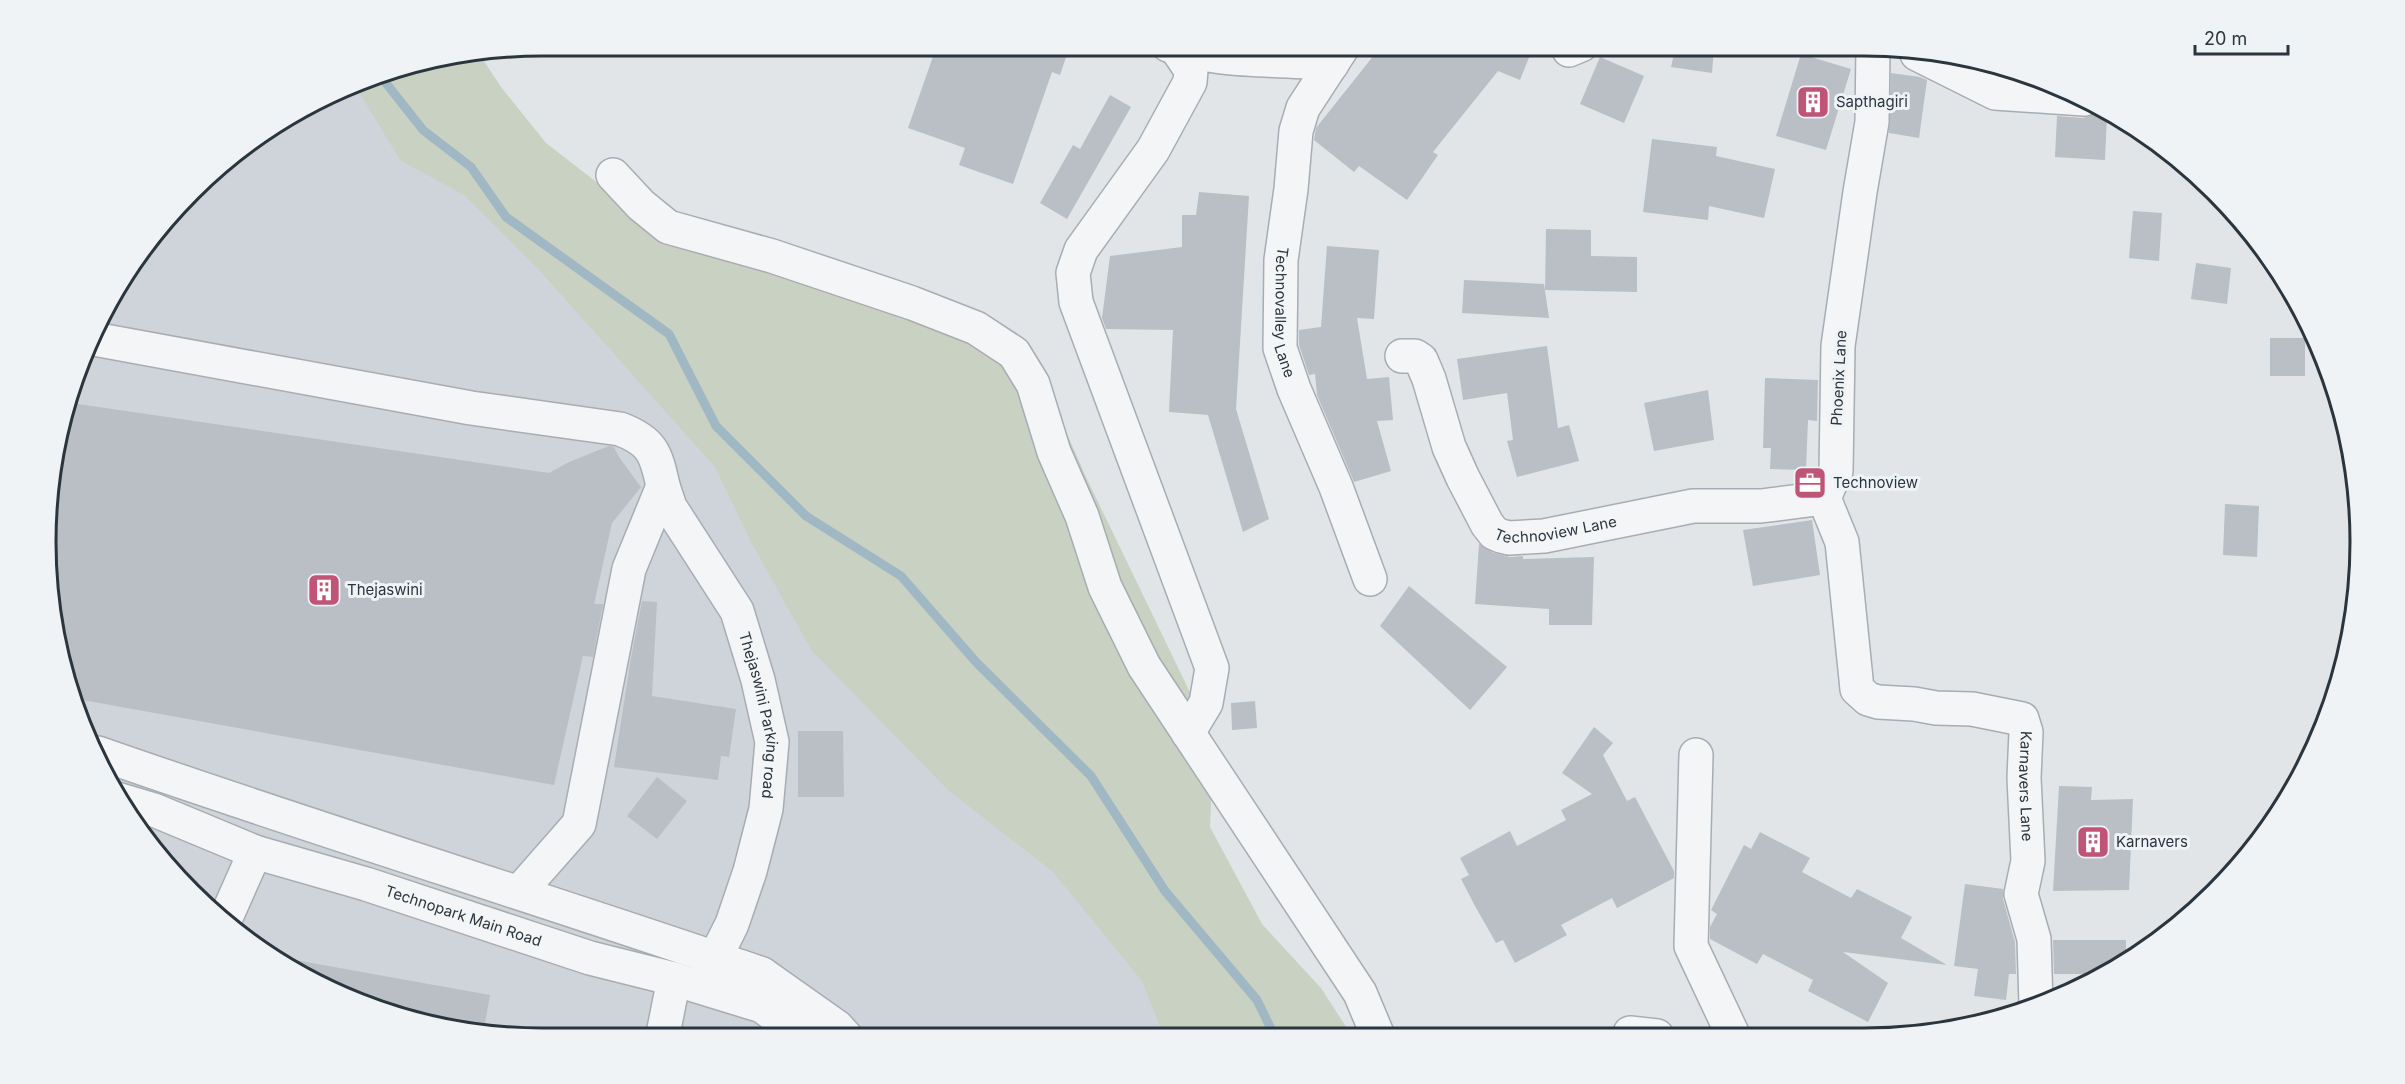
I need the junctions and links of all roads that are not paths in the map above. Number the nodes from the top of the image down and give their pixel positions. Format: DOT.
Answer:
graph roads {
  1 [pos="1180,56"];
  2 [pos="1218,56"];
  3 [pos="1310,56"];
  4 [pos="1337,56"];
  5 [pos="1873,56"];
  6 [pos="1930,60"];
  7 [pos="2059,97"];
  8 [pos="613,176"];
  9 [pos="100,340"];
  10 [pos="1402,356"];
  11 [pos="663,486"];
  12 [pos="1824,498"];
  13 [pos="1370,579"];
  14 [pos="1188,733"];
  15 [pos="1696,755"];
  16 [pos="105,756"];
  17 [pos="132,803"];
  18 [pos="255,852"];
  19 [pos="403,856"];
  20 [pos="519,891"];
  21 [pos="228,913"];
  22 [pos="715,958"];
  23 [pos="762,974"];
  24 [pos="674,979"];
  25 [pos="2036,996"];
  26 [pos="664,1028"];
  27 [pos="792,1028"];
  28 [pos="838,1028"];
  29 [pos="1375,1028"];
  30 [pos="1730,1028"];
  1 -- 14 [label="street"];
  2 -- 3 [label="street"];
  4 -- 13 [label="street, Technovalley Lane"];
  5 -- 12 [label="street, Phoenix Lane"];
  6 -- 7 [label="street"];
  8 -- 14 [label="street"];
  9 -- 11 [label="street, Thejaswini Parking road"];
  10 -- 12 [label="street, Technoview Lane"];
  11 -- 20 [label="street"];
  11 -- 22 [label="street, Thejaswini Parking road"];
  12 -- 25 [label="street, Karnavers Lane"];
  14 -- 29 [label="street"];
  15 -- 30 [label="street"];
  16 -- 19 [label="street"];
  17 -- 18 [label="street, Technopark Main Road"];
  18 -- 21 [label="street"];
  18 -- 24 [label="street, Technopark Main Road"];
  19 -- 20 [label="street"];
  19 -- 23 [label="street"];
  20 -- 22 [label="street"];
  22 -- 23 [label="street"];
  23 -- 28 [label="street"];
  24 -- 26 [label="street"];
  24 -- 27 [label="street, Technopark Main Road"];
}
